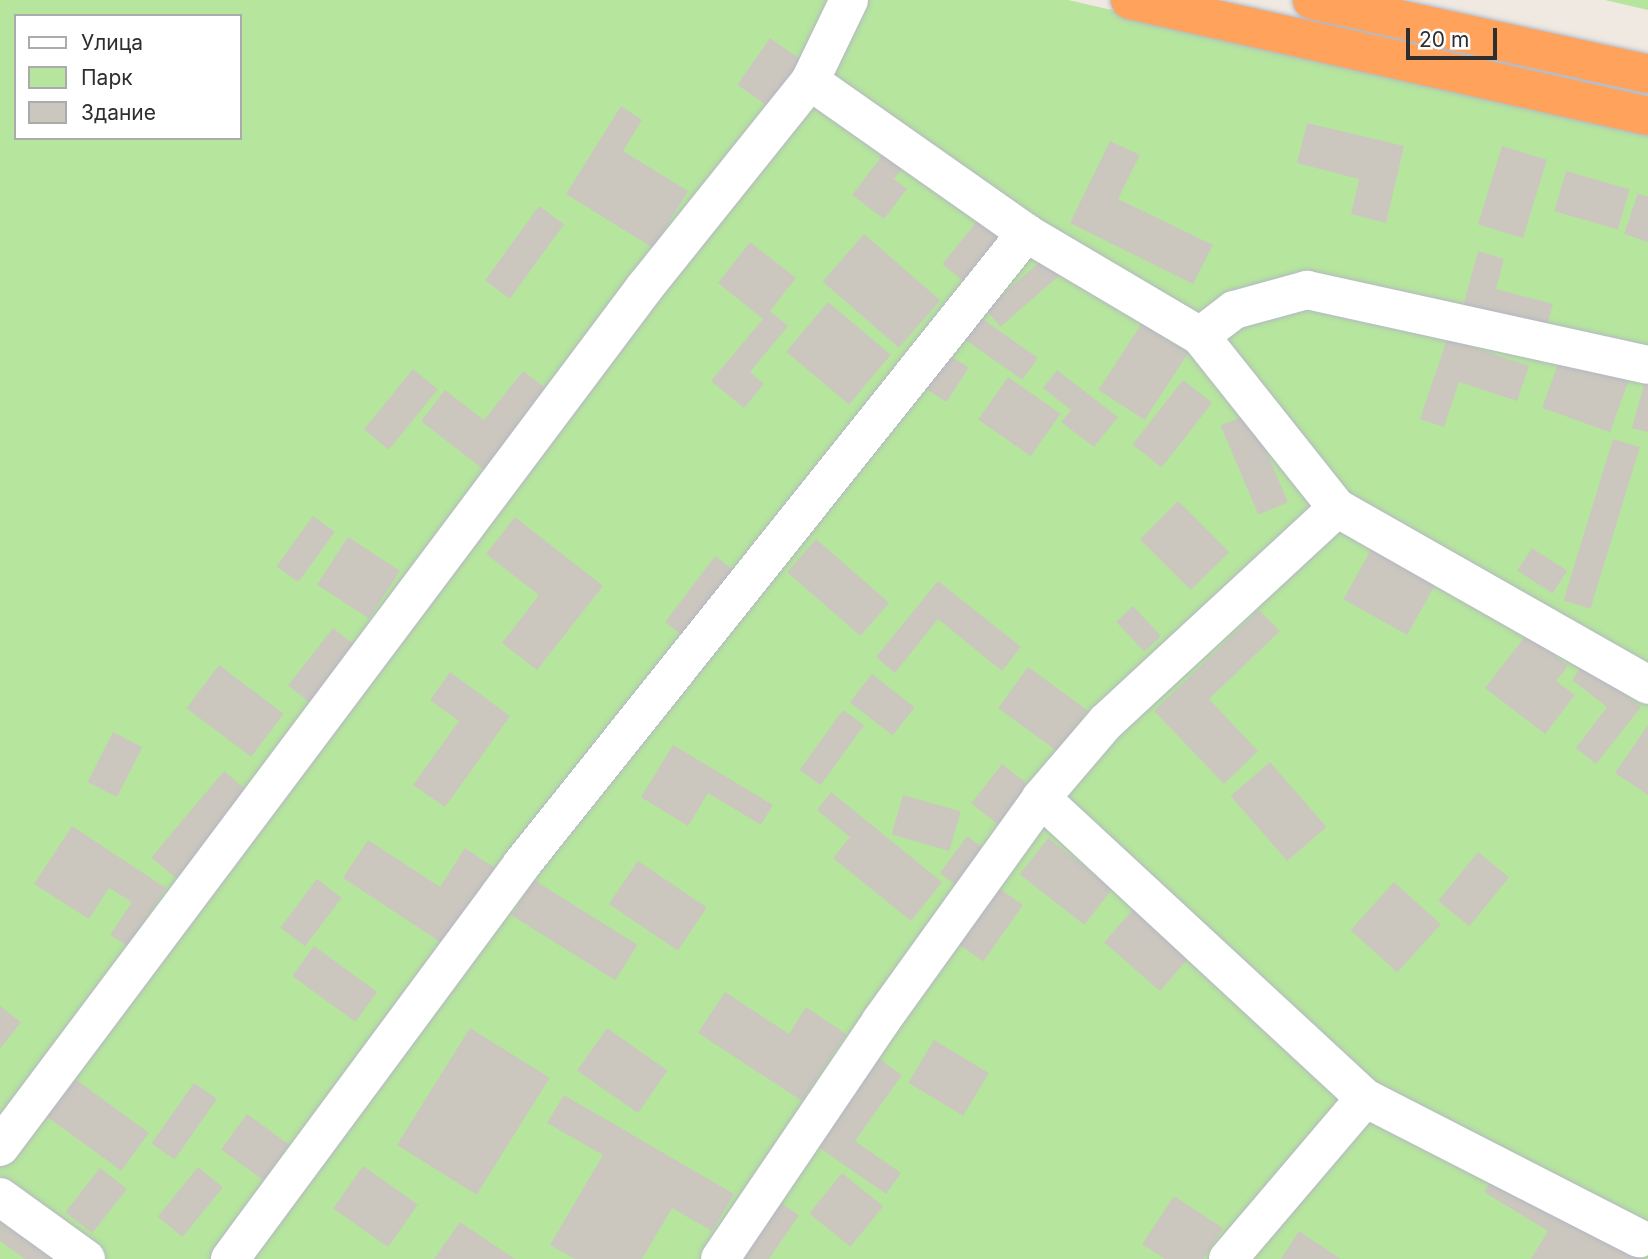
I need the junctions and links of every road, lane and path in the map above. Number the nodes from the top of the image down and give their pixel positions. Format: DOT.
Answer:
graph roads {
  1 [pos="849,0"];
  2 [pos="1130,0"];
  3 [pos="1312,0"];
  4 [pos="1648,74"];
  5 [pos="810,81"];
  6 [pos="1648,117"];
  7 [pos="1026,233"];
  8 [pos="1200,336"];
  9 [pos="1648,365"];
  10 [pos="1337,508"];
  11 [pos="1648,685"];
  12 [pos="1041,798"];
  13 [pos="1365,1098"];
  14 [pos="0,1147"];
  15 [pos="0,1197"];
  16 [pos="1639,1238"];
  17 [pos="86,1259"];
  18 [pos="230,1259"];
  19 [pos="720,1259"];
  20 [pos="1228,1259"];
  1 -- 5 [label="lane"];
  2 -- 6 [label="highway"];
  3 -- 4 [label="highway"];
  5 -- 7 [label="lane"];
  5 -- 14 [label="lane"];
  7 -- 8 [label="lane"];
  7 -- 18 [label="lane"];
  8 -- 9 [label="lane"];
  8 -- 10 [label="lane"];
  10 -- 11 [label="lane"];
  10 -- 12 [label="lane"];
  12 -- 13 [label="lane"];
  12 -- 19 [label="lane"];
  13 -- 16 [label="lane"];
  13 -- 20 [label="lane"];
  15 -- 17 [label="lane"];
}
